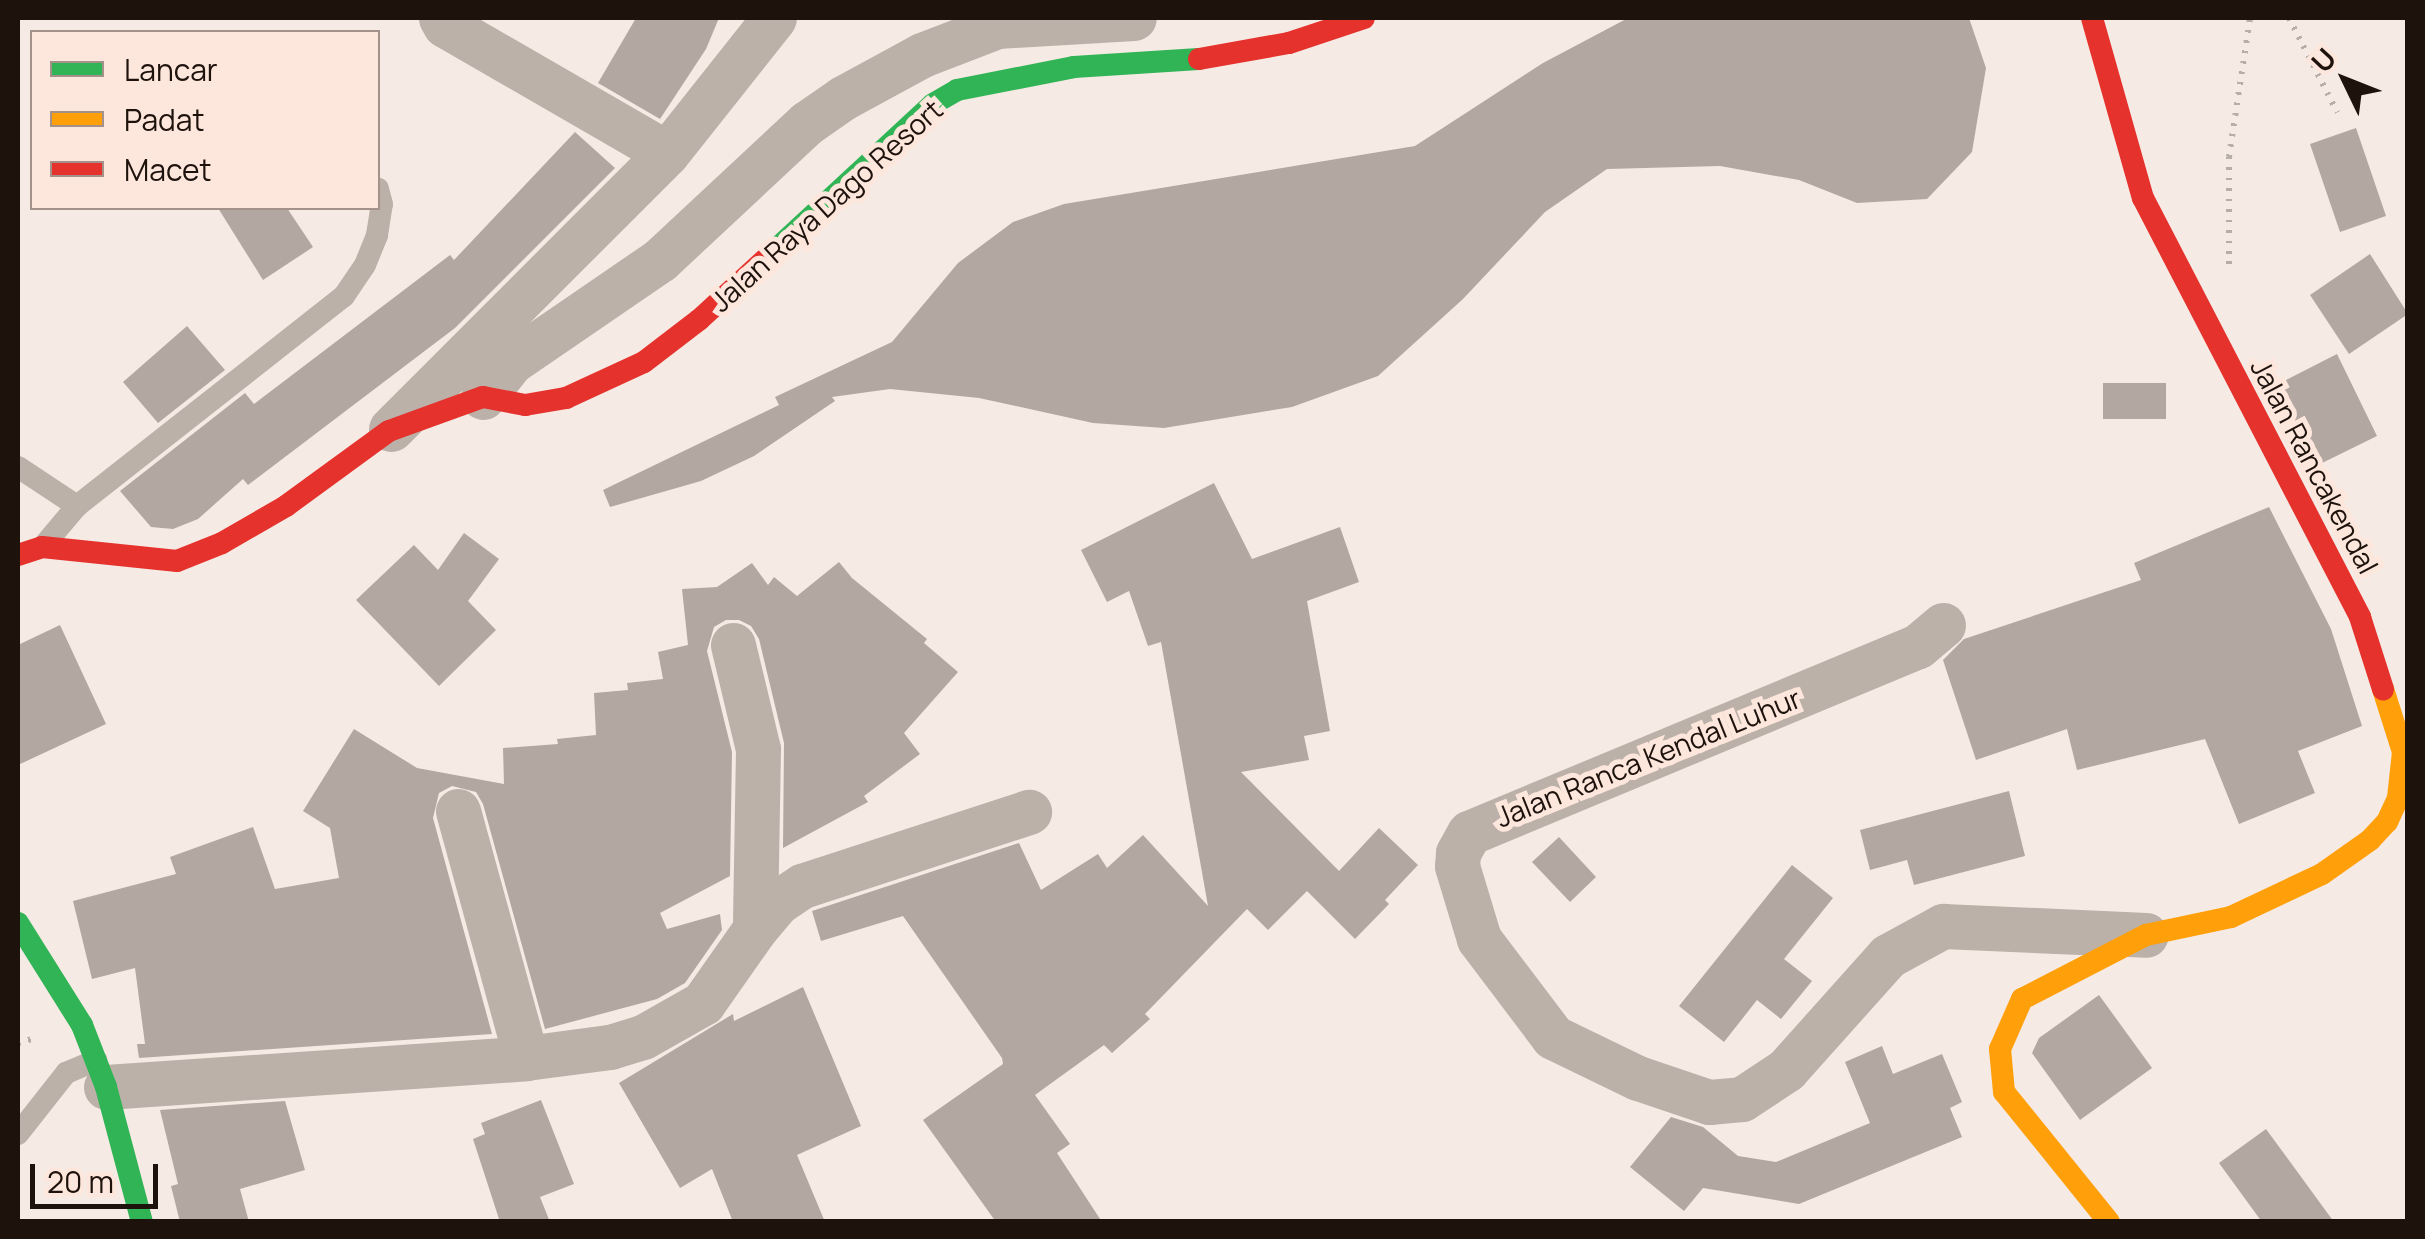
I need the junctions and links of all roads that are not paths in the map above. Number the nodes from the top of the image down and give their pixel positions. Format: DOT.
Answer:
graph roads {
  1 [pos="441,18"];
  2 [pos="774,18"];
  3 [pos="1134,18"];
  4 [pos="1364,18"];
  5 [pos="2092,18"];
  6 [pos="667,153"];
  7 [pos="380,196"];
  8 [pos="483,397"];
  9 [pos="390,431"];
  10 [pos="18,467"];
  11 [pos="77,506"];
  12 [pos="42,547"];
  13 [pos="18,555"];
  14 [pos="1944,625"];
  15 [pos="733,645"];
  16 [pos="458,812"];
  17 [pos="1029,812"];
  18 [pos="18,922"];
  19 [pos="755,929"];
  20 [pos="2146,935"];
  21 [pos="526,1058"];
  22 [pos="101,1073"];
  23 [pos="18,1134"];
  24 [pos="142,1222"];
  25 [pos="2110,1222"];
  1 -- 6 [label="street"];
  2 -- 6 [label="street"];
  3 -- 8 [label="street, Jalan Raya Dago Resort"];
  4 -- 8 [label="street, Jalan Raya Dago Resort"];
  5 -- 20 [label="street, Jalan Rancakendal"];
  6 -- 9 [label="street"];
  7 -- 11 [label="lane"];
  8 -- 9 [label="street, Jalan Raya Dago Resort"];
  9 -- 12 [label="street, Jalan Raya Dago Resort"];
  10 -- 11 [label="lane"];
  11 -- 12 [label="lane"];
  12 -- 13 [label="street, Jalan Raya Dago Resort"];
  14 -- 20 [label="street, Jalan Ranca Kendal Luhur"];
  15 -- 19 [label="street"];
  16 -- 21 [label="street"];
  17 -- 19 [label="street"];
  18 -- 22 [label="street"];
  19 -- 21 [label="street"];
  20 -- 25 [label="street, Jalan Rancakendal"];
  21 -- 22 [label="street"];
  22 -- 23 [label="lane"];
  22 -- 24 [label="street"];
}
